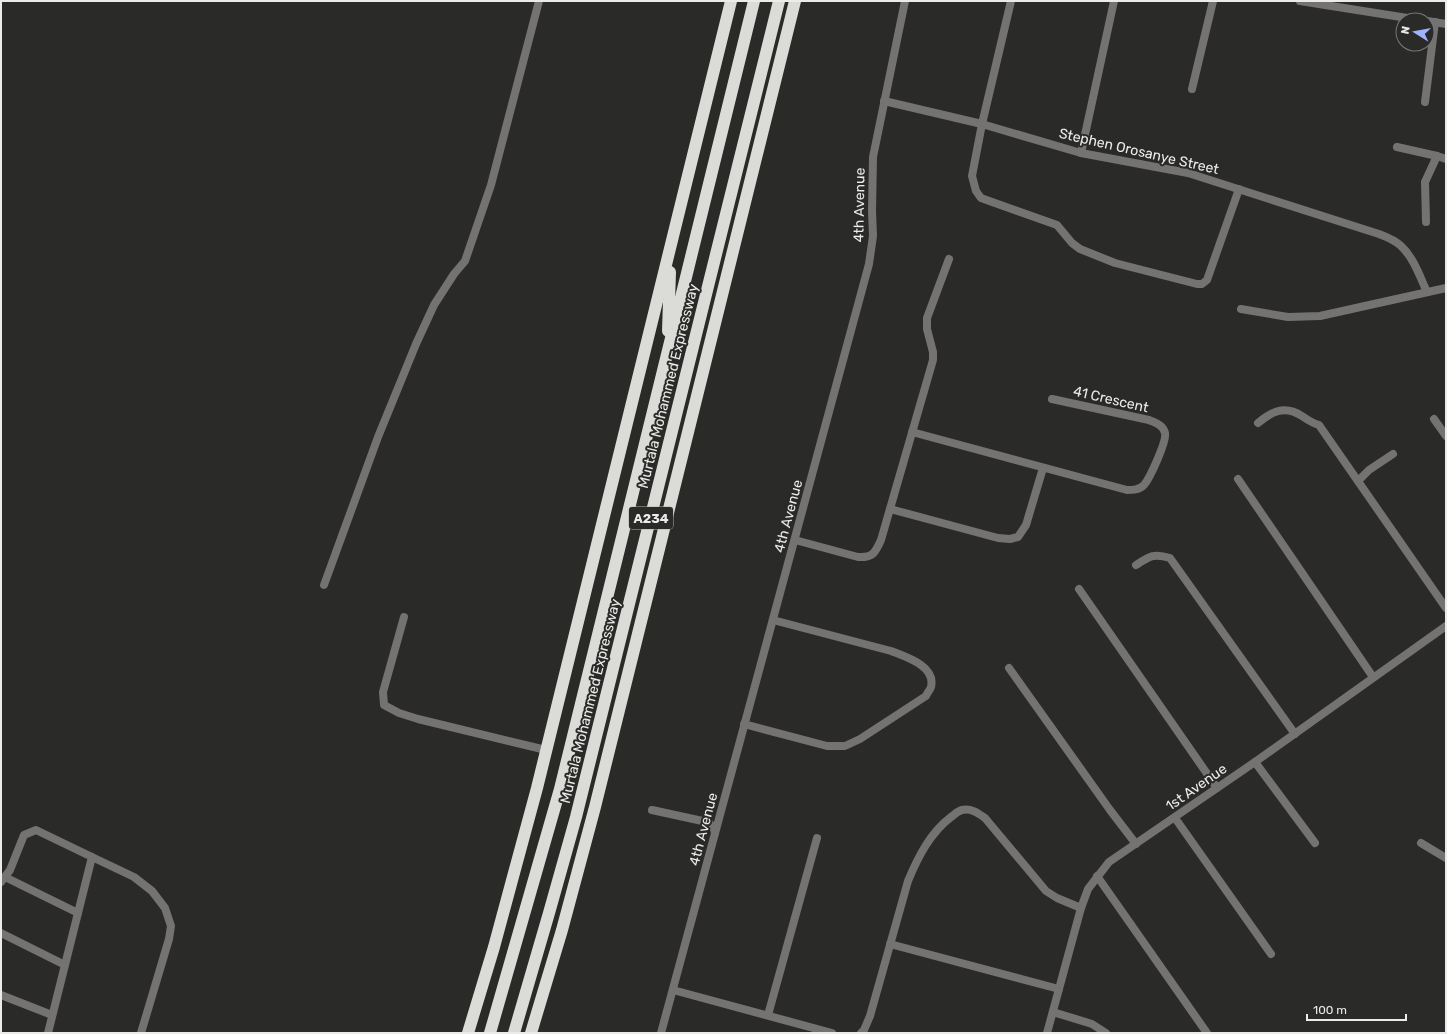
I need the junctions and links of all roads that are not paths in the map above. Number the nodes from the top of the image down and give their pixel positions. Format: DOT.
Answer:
graph roads {
  1 [pos="539,1"];
  2 [pos="731,1"];
  3 [pos="754,1"];
  4 [pos="779,1"];
  5 [pos="795,1"];
  6 [pos="905,1"];
  7 [pos="1011,1"];
  8 [pos="1114,1"];
  9 [pos="1213,1"];
  10 [pos="1300,1"];
  11 [pos="1395,16"];
  12 [pos="1435,23"];
  13 [pos="1446,24"];
  14 [pos="1429,52"];
  15 [pos="1192,89"];
  16 [pos="884,101"];
  17 [pos="1425,102"];
  18 [pos="982,124"];
  19 [pos="1397,147"];
  20 [pos="1081,153"];
  21 [pos="1437,156"];
  22 [pos="1446,159"];
  23 [pos="1239,190"];
  24 [pos="1426,222"];
  25 [pos="672,244"];
  26 [pos="949,259"];
  27 [pos="730,265"];
  28 [pos="1446,288"];
  29 [pos="1427,292"];
  30 [pos="1241,309"];
  31 [pos="667,357"];
  32 [pos="691,360"];
  33 [pos="1052,399"];
  34 [pos="1434,419"];
  35 [pos="1258,423"];
  36 [pos="912,432"];
  37 [pos="1446,436"];
  38 [pos="1393,454"];
  39 [pos="1043,468"];
  40 [pos="1238,479"];
  41 [pos="1358,481"];
  42 [pos="890,509"];
  43 [pos="795,540"];
  44 [pos="1136,565"];
  45 [pos="324,585"];
  46 [pos="1078,589"];
  47 [pos="1446,608"];
  48 [pos="404,617"];
  49 [pos="773,620"];
  50 [pos="1446,626"];
  51 [pos="1009,668"];
  52 [pos="1373,676"];
  53 [pos="744,724"];
  54 [pos="1295,734"];
  55 [pos="546,750"];
  56 [pos="1255,762"];
  57 [pos="1216,788"];
  58 [pos="652,810"];
  59 [pos="1175,818"];
  60 [pos="715,832"];
  61 [pos="817,838"];
  62 [pos="1315,843"];
  63 [pos="1421,843"];
  64 [pos="1136,844"];
  65 [pos="92,857"];
  66 [pos="1446,858"];
  67 [pos="1097,876"];
  68 [pos="3,879"];
  69 [pos="1081,908"];
  70 [pos="78,913"];
  71 [pos="1,933"];
  72 [pos="890,944"];
  73 [pos="1271,954"];
  74 [pos="65,965"];
  75 [pos="1059,989"];
  76 [pos="673,990"];
  77 [pos="1,995"];
  78 [pos="498,1009"];
  79 [pos="1053,1012"];
  80 [pos="52,1015"];
  81 [pos="768,1015"];
  82 [pos="48,1033"];
  83 [pos="141,1033"];
  84 [pos="468,1033"];
  85 [pos="483,1033"];
  86 [pos="490,1033"];
  87 [pos="514,1033"];
  88 [pos="531,1033"];
  89 [pos="662,1033"];
  90 [pos="832,1033"];
  91 [pos="861,1033"];
  92 [pos="1047,1033"];
  93 [pos="1106,1033"];
  94 [pos="1206,1033"];
  1 -- 45 [label="street"];
  2 -- 25 [label="highway"];
  3 -- 31 [label="highway, Murtala Mohammed Expressway / A234"];
  4 -- 32 [label="highway, Murtala Mohammed Expressway / A234"];
  5 -- 27 [label="highway"];
  6 -- 16 [label="street, 4th Avenue"];
  7 -- 18 [label="street"];
  8 -- 20 [label="street"];
  9 -- 15 [label="street"];
  10 -- 11 [label="street"];
  12 -- 13 [label="street"];
  14 -- 17 [label="street"];
  16 -- 18 [label="street, Stephen Orosanye Street"];
  16 -- 43 [label="street, 4th Avenue"];
  18 -- 20 [label="street, Stephen Orosanye Street"];
  18 -- 23 [label="street"];
  19 -- 21 [label="street"];
  20 -- 23 [label="street, Stephen Orosanye Street"];
  21 -- 22 [label="street"];
  21 -- 24 [label="street"];
  23 -- 29 [label="street, Stephen Orosanye Street"];
  25 -- 31 [label="highway"];
  25 -- 55 [label="highway"];
  26 -- 36 [label="street"];
  27 -- 32 [label="highway"];
  27 -- 88 [label="highway"];
  28 -- 29 [label="street"];
  29 -- 30 [label="street"];
  31 -- 78 [label="highway, Murtala Mohammed Expressway / A234"];
  32 -- 87 [label="highway, Murtala Mohammed Expressway / A234"];
  33 -- 39 [label="street, 41 Crescent"];
  34 -- 37 [label="street"];
  35 -- 41 [label="street"];
  36 -- 39 [label="street, 41 Crescent"];
  36 -- 42 [label="street"];
  38 -- 41 [label="street"];
  39 -- 42 [label="street"];
  40 -- 52 [label="street"];
  41 -- 47 [label="street"];
  42 -- 43 [label="street"];
  43 -- 49 [label="street, 4th Avenue"];
  44 -- 54 [label="street"];
  46 -- 57 [label="street"];
  48 -- 55 [label="street"];
  49 -- 53 [label="street, 4th Avenue"];
  49 -- 53 [label="street"];
  50 -- 52 [label="street, 1st Avenue"];
  51 -- 64 [label="street"];
  52 -- 54 [label="street, 1st Avenue"];
  53 -- 60 [label="street, 4th Avenue"];
  54 -- 56 [label="street, 1st Avenue"];
  55 -- 84 [label="highway"];
  56 -- 57 [label="street, 1st Avenue"];
  56 -- 62 [label="street"];
  57 -- 59 [label="street, 1st Avenue"];
  58 -- 60 [label="street"];
  59 -- 64 [label="street, 1st Avenue"];
  59 -- 73 [label="street"];
  60 -- 76 [label="street, 4th Avenue"];
  61 -- 81 [label="street"];
  63 -- 66 [label="street"];
  64 -- 67 [label="street, 1st Avenue"];
  65 -- 68 [label="street"];
  65 -- 70 [label="street"];
  65 -- 83 [label="street"];
  67 -- 69 [label="street, 1st Avenue"];
  67 -- 94 [label="street"];
  68 -- 70 [label="street"];
  69 -- 72 [label="street"];
  69 -- 75 [label="street, 1st Avenue"];
  70 -- 74 [label="street"];
  71 -- 74 [label="street"];
  72 -- 75 [label="street"];
  72 -- 91 [label="street"];
  74 -- 80 [label="street"];
  75 -- 79 [label="street, 1st Avenue"];
  76 -- 81 [label="street"];
  76 -- 89 [label="street, 4th Avenue"];
  77 -- 80 [label="street"];
  78 -- 85 [label="highway"];
  78 -- 86 [label="highway, Murtala Mohammed Expressway / A234"];
  79 -- 92 [label="street, 1st Avenue"];
  79 -- 93 [label="street"];
  80 -- 82 [label="street"];
  81 -- 90 [label="street"];
}
